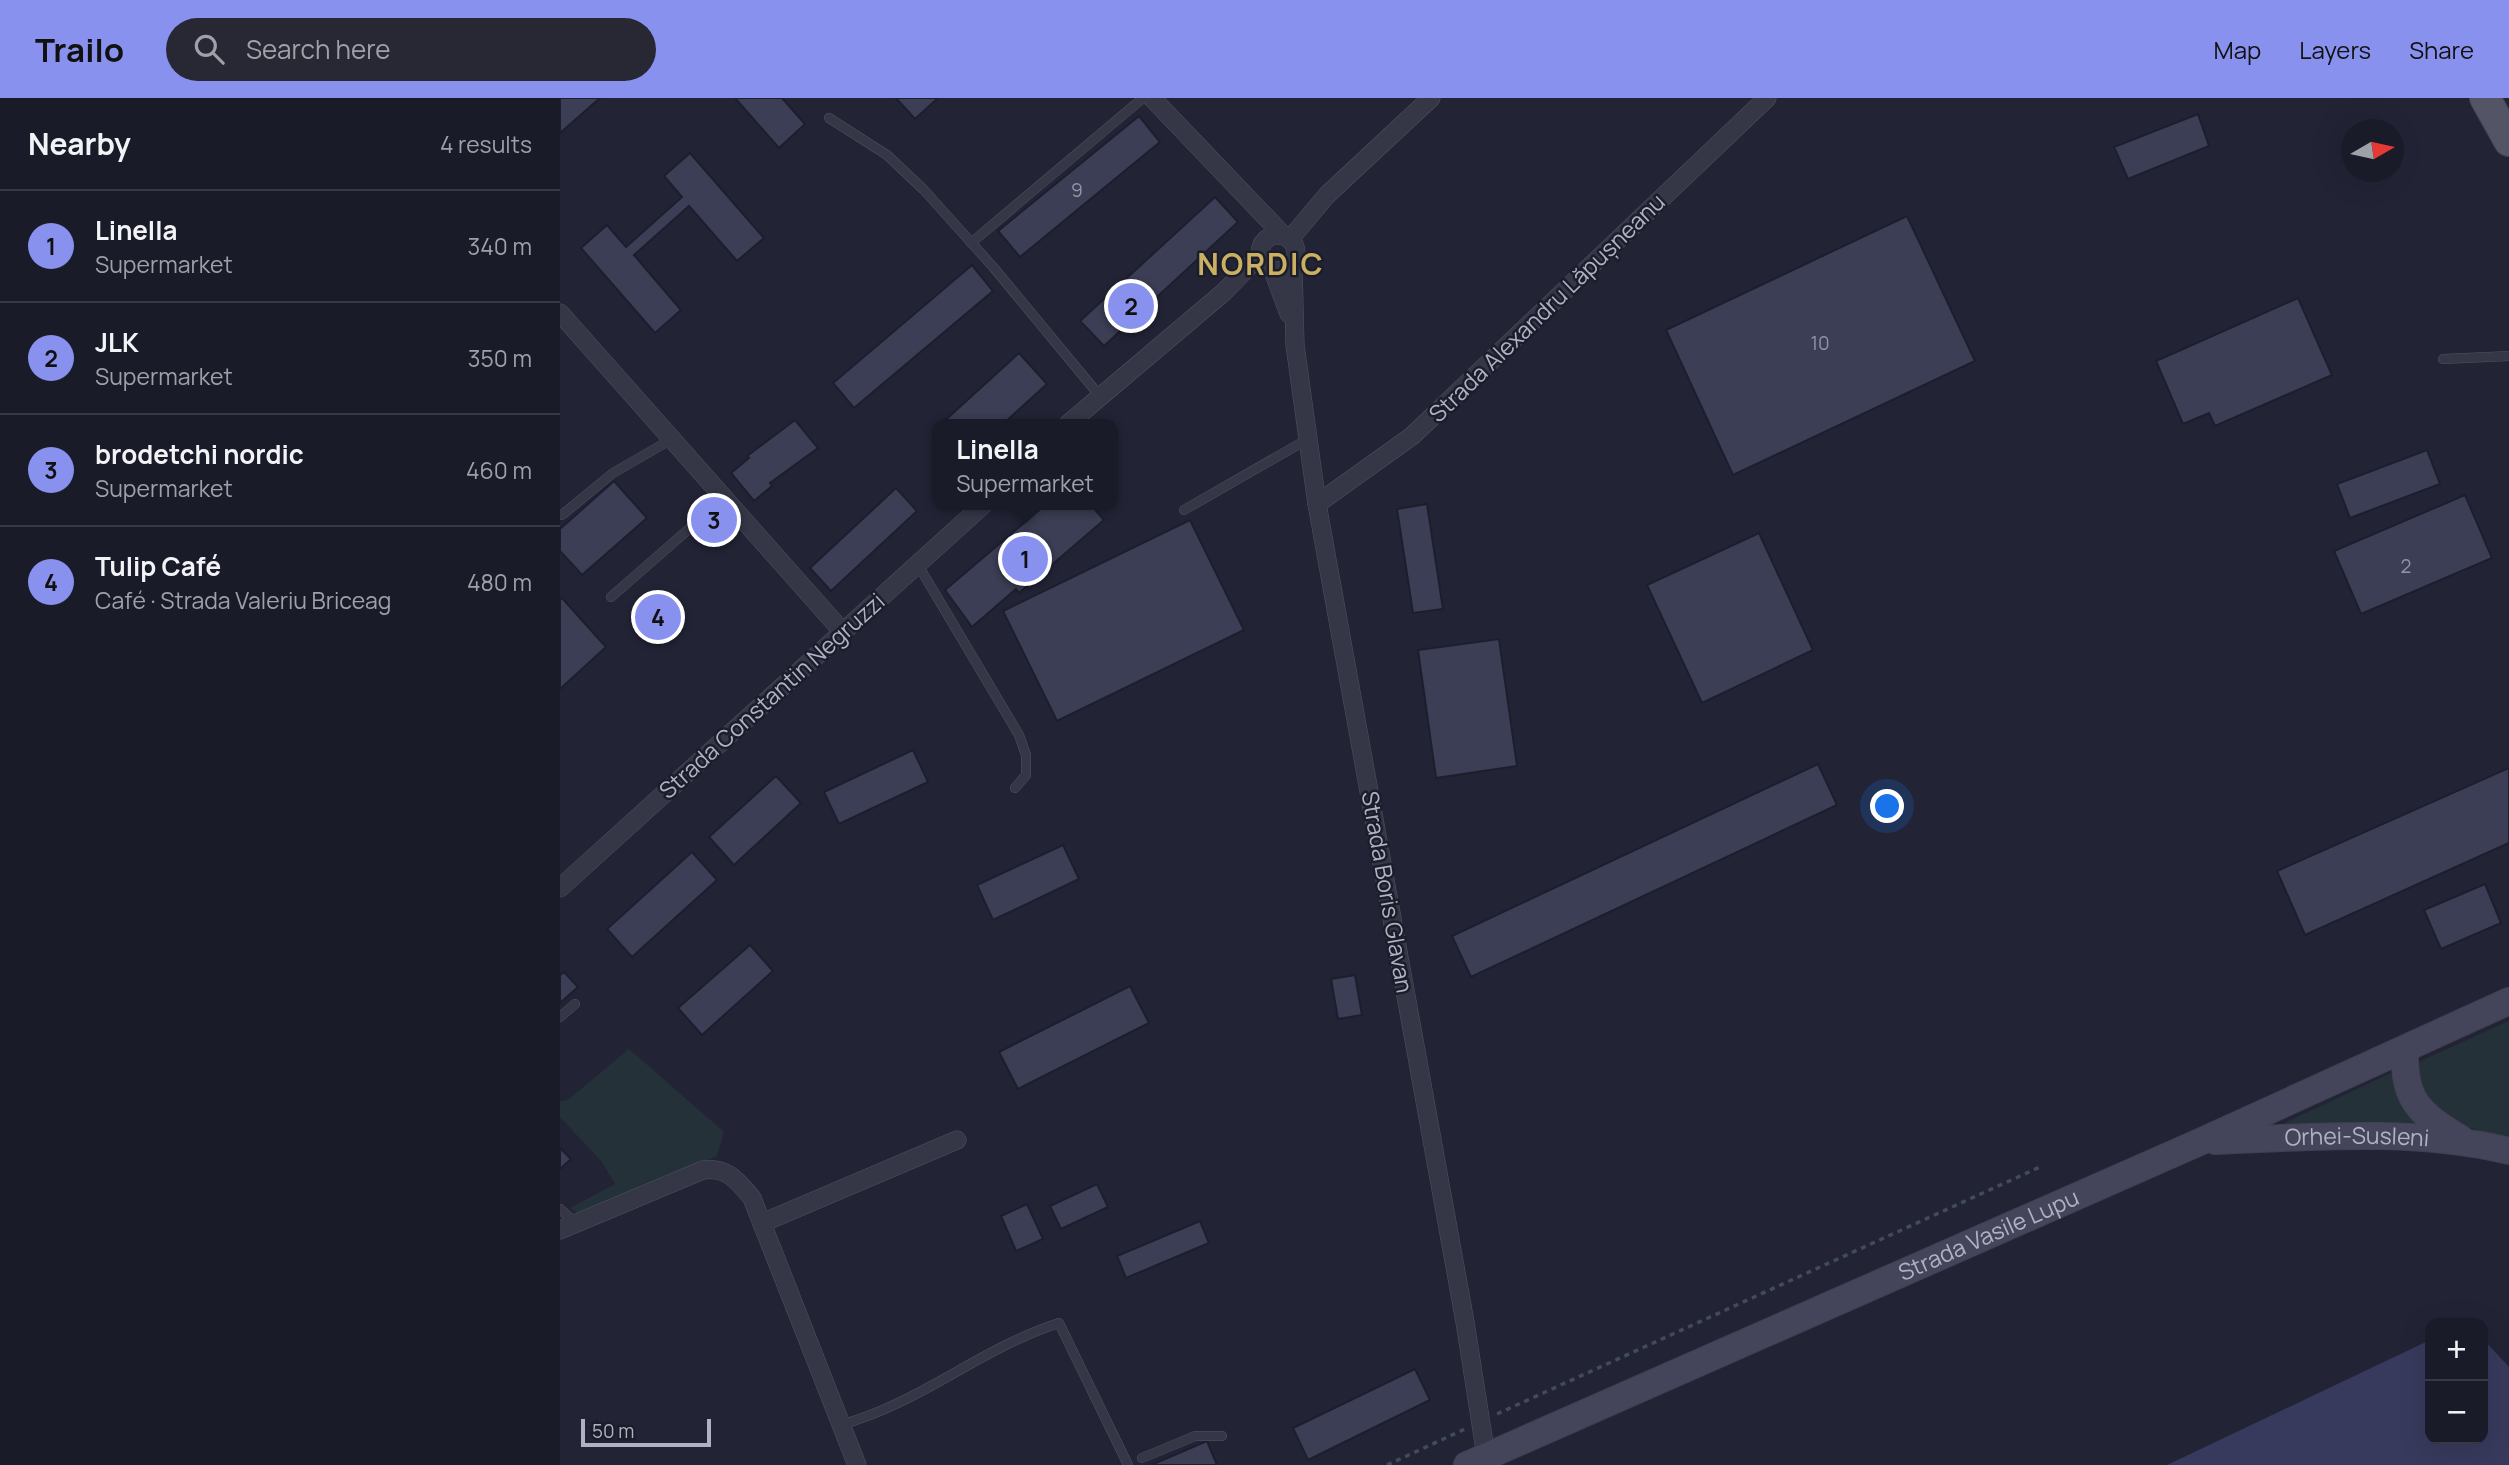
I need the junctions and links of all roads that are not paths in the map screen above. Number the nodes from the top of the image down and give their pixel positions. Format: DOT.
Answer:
graph roads {
  1 [pos="1143,98"];
  2 [pos="1152,98"];
  3 [pos="1431,98"];
  4 [pos="1767,98"];
  5 [pos="2485,98"];
  6 [pos="829,118"];
  7 [pos="2509,141"];
  8 [pos="1245,196"];
  9 [pos="1287,237"];
  10 [pos="971,243"];
  11 [pos="1266,259"];
  12 [pos="1293,265"];
  13 [pos="560,313"];
  14 [pos="1293,327"];
  15 [pos="2509,356"];
  16 [pos="2443,359"];
  17 [pos="1099,395"];
  18 [pos="1073,419"];
  19 [pos="672,439"];
  20 [pos="1308,439"];
  21 [pos="1317,504"];
  22 [pos="731,506"];
  23 [pos="978,510"];
  24 [pos="1184,510"];
  25 [pos="562,515"];
  26 [pos="918,565"];
  27 [pos="611,597"];
  28 [pos="842,631"];
  29 [pos="1015,788"];
  30 [pos="560,888"];
  31 [pos="2509,1001"];
  32 [pos="575,1004"];
  33 [pos="560,1017"];
  34 [pos="2405,1049"];
  35 [pos="957,1140"];
  36 [pos="2463,1140"];
  37 [pos="2202,1141"];
  38 [pos="2509,1151"];
  39 [pos="560,1209"];
  40 [pos="762,1223"];
  41 [pos="568,1226"];
  42 [pos="840,1425"];
  43 [pos="1222,1436"];
  44 [pos="1142,1458"];
  45 [pos="1476,1461"];
  46 [pos="857,1465"];
  47 [pos="1128,1465"];
  1 -- 10 [label="lane"];
  2 -- 8 [label="street, Strada Boris Glavan"];
  3 -- 9 [label="street"];
  4 -- 21 [label="street, Strada Alexandru Lăpușneanu"];
  5 -- 7 [label="main road"];
  6 -- 10 [label="lane"];
  8 -- 9 [label="street, Strada Boris Glavan"];
  8 -- 11 [label="street, Strada Boris Glavan"];
  9 -- 11 [label="street"];
  9 -- 12 [label="street"];
  10 -- 17 [label="lane"];
  11 -- 12 [label="street"];
  11 -- 14 [label="street, Strada Boris Glavan"];
  11 -- 17 [label="street"];
  12 -- 14 [label="street, Strada Boris Glavan"];
  13 -- 19 [label="street"];
  14 -- 20 [label="street, Strada Boris Glavan"];
  15 -- 16 [label="lane"];
  17 -- 18 [label="street"];
  19 -- 22 [label="street"];
  19 -- 25 [label="lane"];
  20 -- 21 [label="street, Strada Boris Glavan"];
  20 -- 24 [label="lane"];
  21 -- 45 [label="street, Strada Boris Glavan"];
  22 -- 27 [label="lane"];
  22 -- 28 [label="street"];
  23 -- 26 [label="street, Strada Constantin Negruzzi"];
  26 -- 28 [label="street, Strada Constantin Negruzzi"];
  26 -- 29 [label="lane"];
  28 -- 30 [label="street, Strada Constantin Negruzzi"];
  31 -- 34 [label="main road, Strada Vasile Lupu"];
  32 -- 33 [label="lane"];
  34 -- 36 [label="main road"];
  34 -- 37 [label="main road, Strada Vasile Lupu"];
  35 -- 40 [label="street"];
  36 -- 37 [label="main road, Orhei-Susleni"];
  36 -- 38 [label="main road, Orhei-Susleni"];
  37 -- 45 [label="main road, Strada Vasile Lupu"];
  39 -- 41 [label="lane"];
  40 -- 41 [label="street"];
  40 -- 42 [label="street"];
  42 -- 46 [label="street"];
  42 -- 47 [label="lane"];
  43 -- 44 [label="lane"];
}
